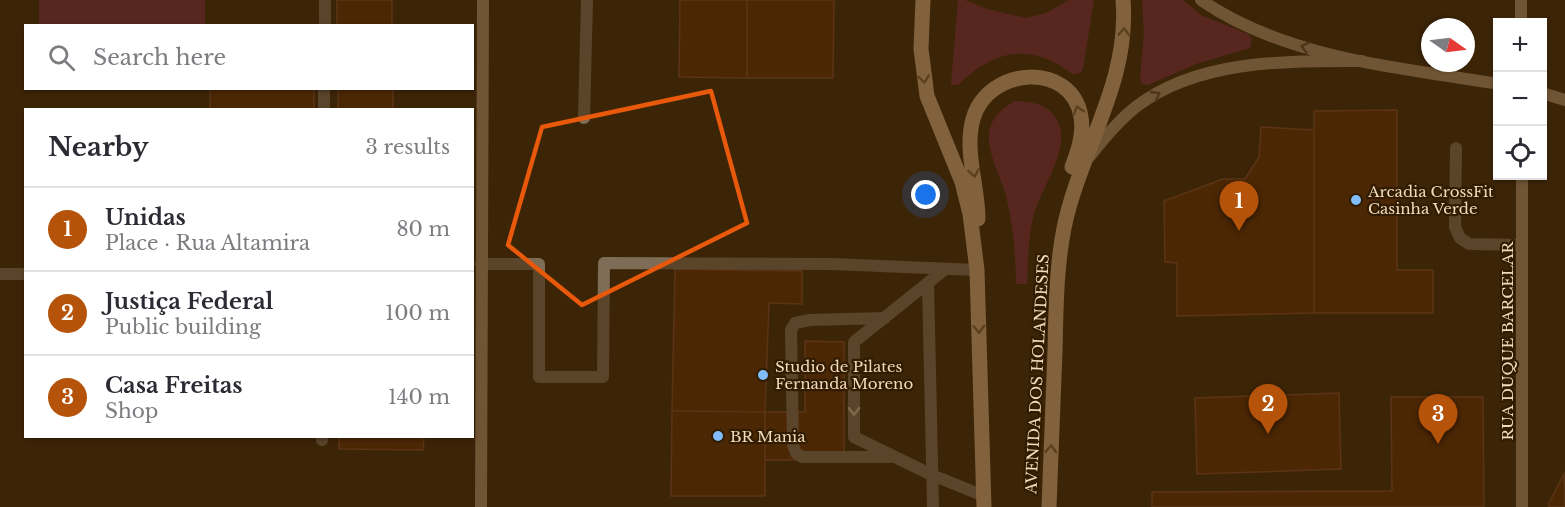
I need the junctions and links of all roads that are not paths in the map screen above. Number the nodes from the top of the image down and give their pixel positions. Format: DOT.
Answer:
graph roads {
  1 [pos="325,0"];
  2 [pos="483,0"];
  3 [pos="587,0"];
  4 [pos="917,0"];
  5 [pos="923,0"];
  6 [pos="1123,0"];
  7 [pos="1201,0"];
  8 [pos="1521,0"];
  9 [pos="1521,18"];
  10 [pos="325,24"];
  11 [pos="921,49"];
  12 [pos="1362,61"];
  13 [pos="1493,83"];
  14 [pos="324,90"];
  15 [pos="1547,95"];
  16 [pos="1565,100"];
  17 [pos="324,108"];
  18 [pos="584,118"];
  19 [pos="1456,148"];
  20 [pos="1084,164"];
  21 [pos="1521,180"];
  22 [pos="1522,245"];
  23 [pos="944,270"];
  24 [pos="977,270"];
  25 [pos="478,271"];
  26 [pos="0,274"];
  27 [pos="24,274"];
  28 [pos="928,284"];
  29 [pos="1057,291"];
  30 [pos="885,318"];
  31 [pos="477,320"];
  32 [pos="895,457"];
  33 [pos="932,475"];
  34 [pos="984,502"];
  35 [pos="481,507"];
  36 [pos="933,507"];
  37 [pos="1049,507"];
  38 [pos="1522,507"];
  1 -- 10 [label="street"];
  2 -- 25 [label="street"];
  3 -- 18 [label="street"];
  4 -- 11 [label="street"];
  5 -- 11 [label="main road"];
  20 -- 6 [label="main road, AVENIDA DOS HOLANDESES, one-way"];
  12 -- 7 [label="street, one-way"];
  8 -- 9 [label="street"];
  11 -- 24 [label="main road, one-way"];
  12 -- 13 [label="street"];
  20 -- 12 [label="street, one-way"];
  14 -- 17 [label="street"];
  15 -- 16 [label="street"];
  19 -- 22 [label="street"];
  20 -- 29 [label="main road, AVENIDA DOS HOLANDESES"];
  21 -- 22 [label="street, RUA DUQUE BARCELAR"];
  22 -- 38 [label="street, RUA DUQUE BARCELAR"];
  23 -- 24 [label="street"];
  23 -- 25 [label="street"];
  23 -- 28 [label="street"];
  29 -- 24 [label="main road, one-way"];
  24 -- 34 [label="main road, one-way"];
  25 -- 31 [label="street"];
  26 -- 27 [label="street"];
  28 -- 30 [label="street"];
  28 -- 33 [label="street"];
  37 -- 29 [label="main road, AVENIDA DOS HOLANDESES, one-way"];
  30 -- 32 [label="street, one-way"];
  30 -- 32 [label="street"];
  31 -- 35 [label="street"];
  32 -- 33 [label="street"];
  33 -- 34 [label="street"];
  33 -- 36 [label="street"];
}
